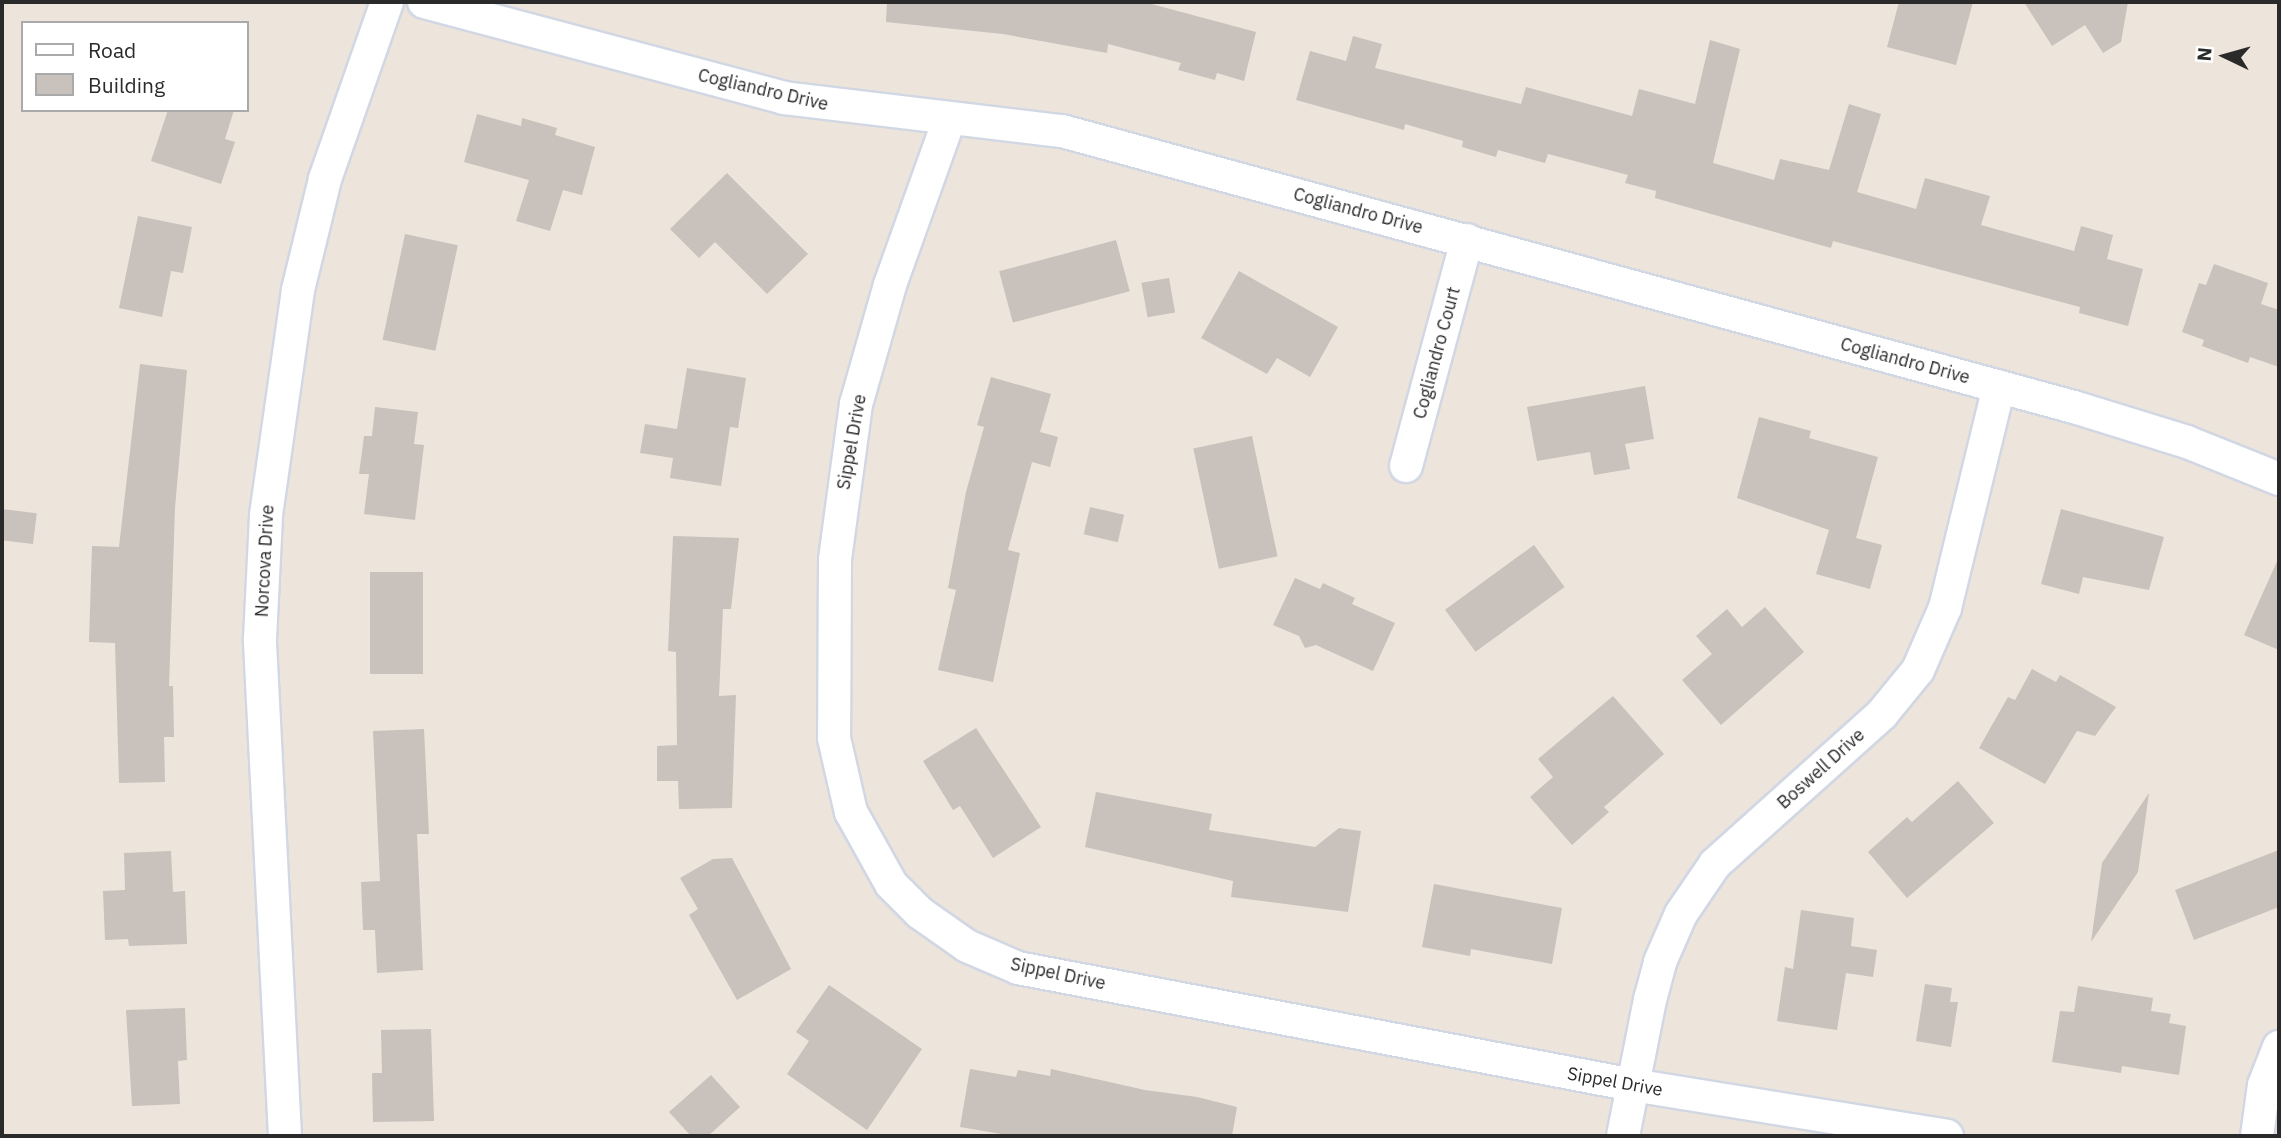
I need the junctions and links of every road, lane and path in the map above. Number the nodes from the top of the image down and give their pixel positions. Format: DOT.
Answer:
graph roads {
  1 [pos="387,2"];
  2 [pos="424,2"];
  3 [pos="949,120"];
  4 [pos="1467,240"];
  5 [pos="1999,387"];
  6 [pos="1406,466"];
  7 [pos="2279,479"];
  8 [pos="2279,1047"];
  9 [pos="1633,1085"];
  10 [pos="285,1136"];
  11 [pos="1623,1136"];
  12 [pos="1947,1136"];
  13 [pos="2257,1136"];
  1 -- 10 [label="street, Norcova Drive"];
  2 -- 3 [label="street, Cogliandro Drive"];
  3 -- 4 [label="street, Cogliandro Drive"];
  3 -- 9 [label="street, Sippel Drive"];
  4 -- 5 [label="street, Cogliandro Drive"];
  4 -- 6 [label="street, Cogliandro Court"];
  5 -- 7 [label="street, Cogliandro Drive"];
  5 -- 9 [label="street, Boswell Drive"];
  8 -- 13 [label="street"];
  9 -- 11 [label="street, Boswell Drive"];
  9 -- 12 [label="street, Sippel Drive"];
}
